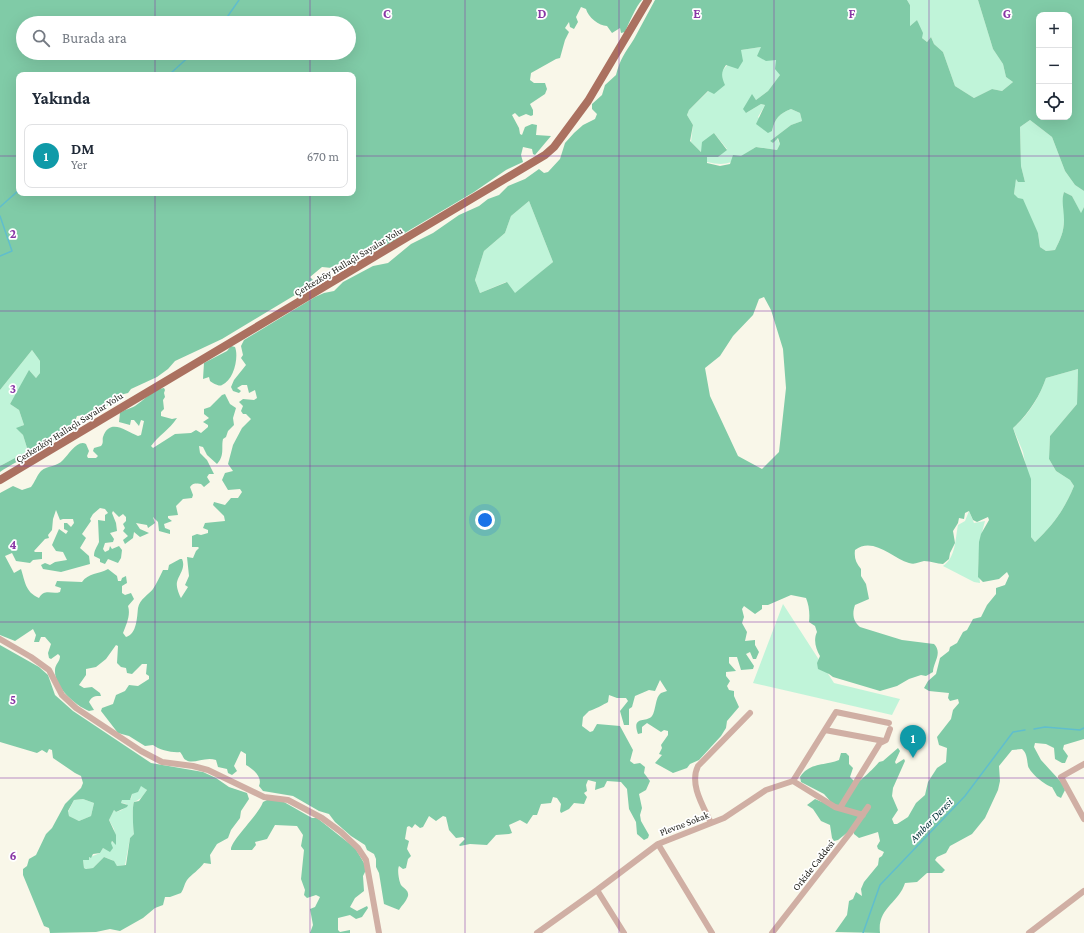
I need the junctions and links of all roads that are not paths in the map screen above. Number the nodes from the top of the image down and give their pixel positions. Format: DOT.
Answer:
graph roads {
  1 [pos="648,0"];
  2 [pos="0,480"];
  3 [pos="0,639"];
  4 [pos="750,713"];
  5 [pos="825,730"];
  6 [pos="884,741"];
  7 [pos="1084,764"];
  8 [pos="793,781"];
  9 [pos="868,807"];
  10 [pos="840,808"];
  11 [pos="863,815"];
  12 [pos="1084,819"];
  13 [pos="711,823"];
  14 [pos="658,844"];
  15 [pos="597,890"];
  16 [pos="1084,890"];
  17 [pos="379,933"];
  18 [pos="537,933"];
  19 [pos="624,933"];
  20 [pos="712,933"];
  21 [pos="772,933"];
  22 [pos="1029,933"];
  1 -- 2 [label="main road, Çerkezköy Hallaçlı Sayalar Yolu"];
  3 -- 17 [label="street"];
  4 -- 13 [label="street"];
  5 -- 6 [label="street"];
  5 -- 6 [label="street"];
  5 -- 8 [label="street"];
  6 -- 10 [label="street"];
  7 -- 12 [label="street"];
  8 -- 10 [label="street"];
  8 -- 13 [label="street, Plevne Sokak"];
  9 -- 11 [label="street, Orkide Caddesi"];
  10 -- 11 [label="street"];
  11 -- 21 [label="street, Orkide Caddesi"];
  13 -- 14 [label="street, Plevne Sokak"];
  14 -- 15 [label="street, Plevne Sokak"];
  14 -- 20 [label="street"];
  15 -- 18 [label="street, Plevne Sokak"];
  15 -- 19 [label="street"];
  16 -- 22 [label="street"];
}
